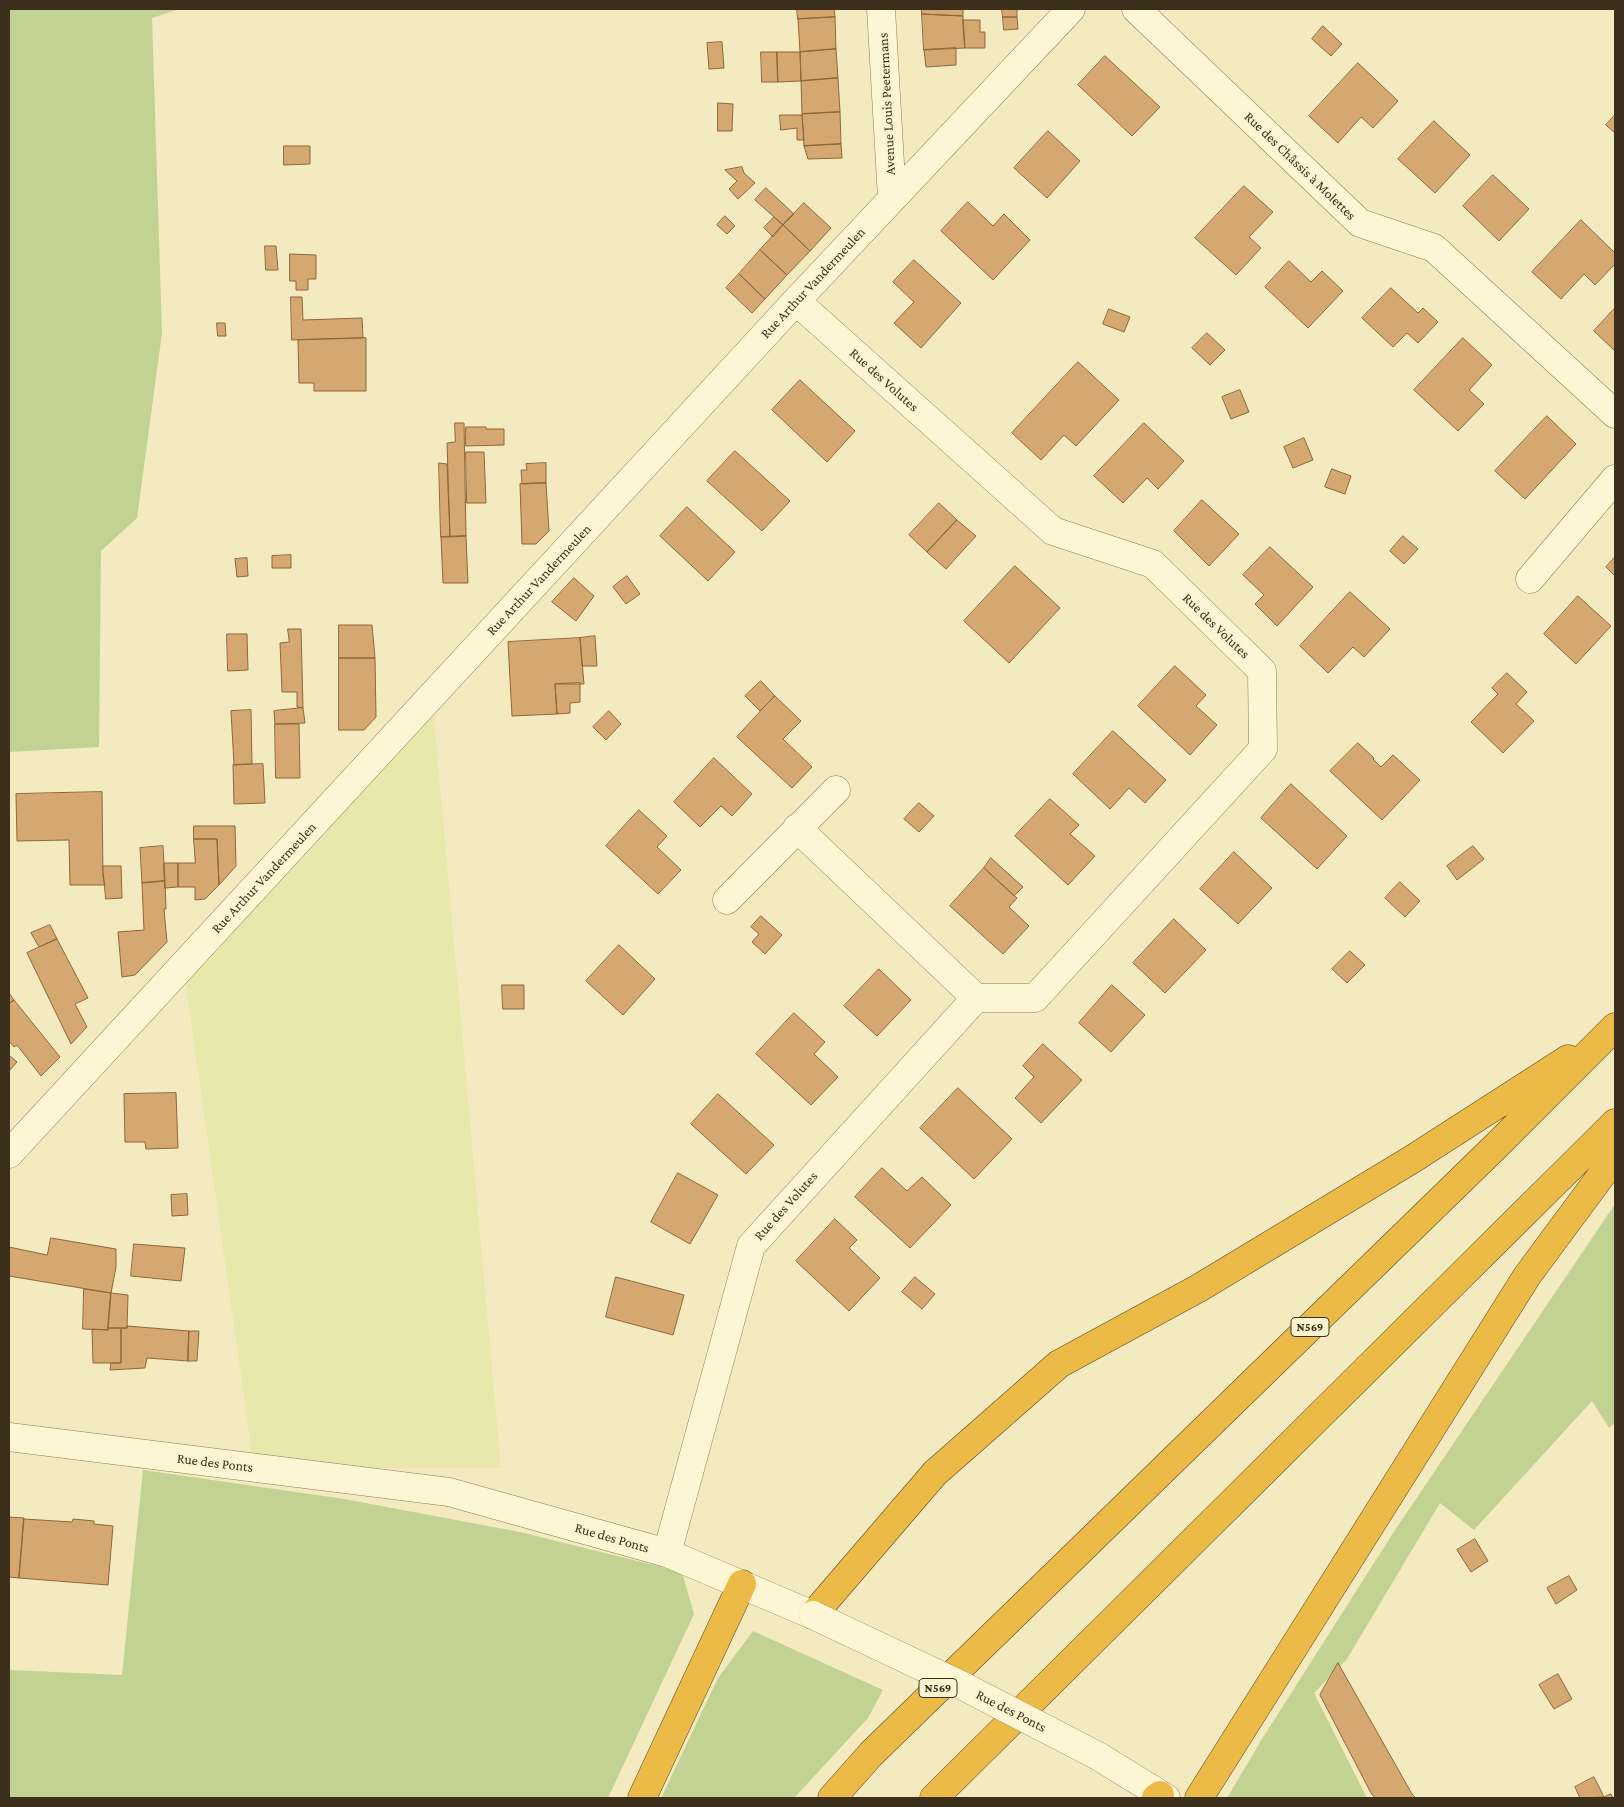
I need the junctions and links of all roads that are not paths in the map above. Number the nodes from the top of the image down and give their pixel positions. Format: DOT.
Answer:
graph roads {
  1 [pos="882,9"];
  2 [pos="1071,9"];
  3 [pos="1136,9"];
  4 [pos="892,198"];
  5 [pos="796,301"];
  6 [pos="1615,414"];
  7 [pos="1615,479"];
  8 [pos="1530,579"];
  9 [pos="836,790"];
  10 [pos="797,828"];
  11 [pos="727,900"];
  12 [pos="976,998"];
  13 [pos="1614,1028"];
  14 [pos="1615,1123"];
  15 [pos="9,1154"];
  16 [pos="1615,1157"];
  17 [pos="9,1437"];
  18 [pos="667,1553"];
  19 [pos="742,1584"];
  20 [pos="813,1615"];
  21 [pos="1161,1797"];
  22 [pos="642,1798"];
  23 [pos="832,1798"];
  24 [pos="934,1798"];
  25 [pos="1199,1798"];
  1 -- 4 [label="street, Avenue Louis Peetermans"];
  2 -- 4 [label="street, Rue Arthur Vandermeulen"];
  3 -- 6 [label="street, Rue des Châssis à Molettes"];
  4 -- 5 [label="street, Rue Arthur Vandermeulen"];
  5 -- 12 [label="street, Rue des Volutes"];
  5 -- 15 [label="street, Rue Arthur Vandermeulen"];
  7 -- 8 [label="street"];
  9 -- 10 [label="street"];
  10 -- 11 [label="street"];
  10 -- 12 [label="street"];
  12 -- 18 [label="street, Rue des Volutes"];
  13 -- 20 [label="highway"];
  13 -- 23 [label="highway, N569"];
  14 -- 24 [label="highway"];
  16 -- 25 [label="highway"];
  17 -- 18 [label="street, Rue des Ponts"];
  18 -- 19 [label="street, Rue des Ponts"];
  19 -- 20 [label="street, Rue des Ponts"];
  19 -- 22 [label="highway"];
  20 -- 21 [label="street, Rue des Ponts, bridge"];
}
